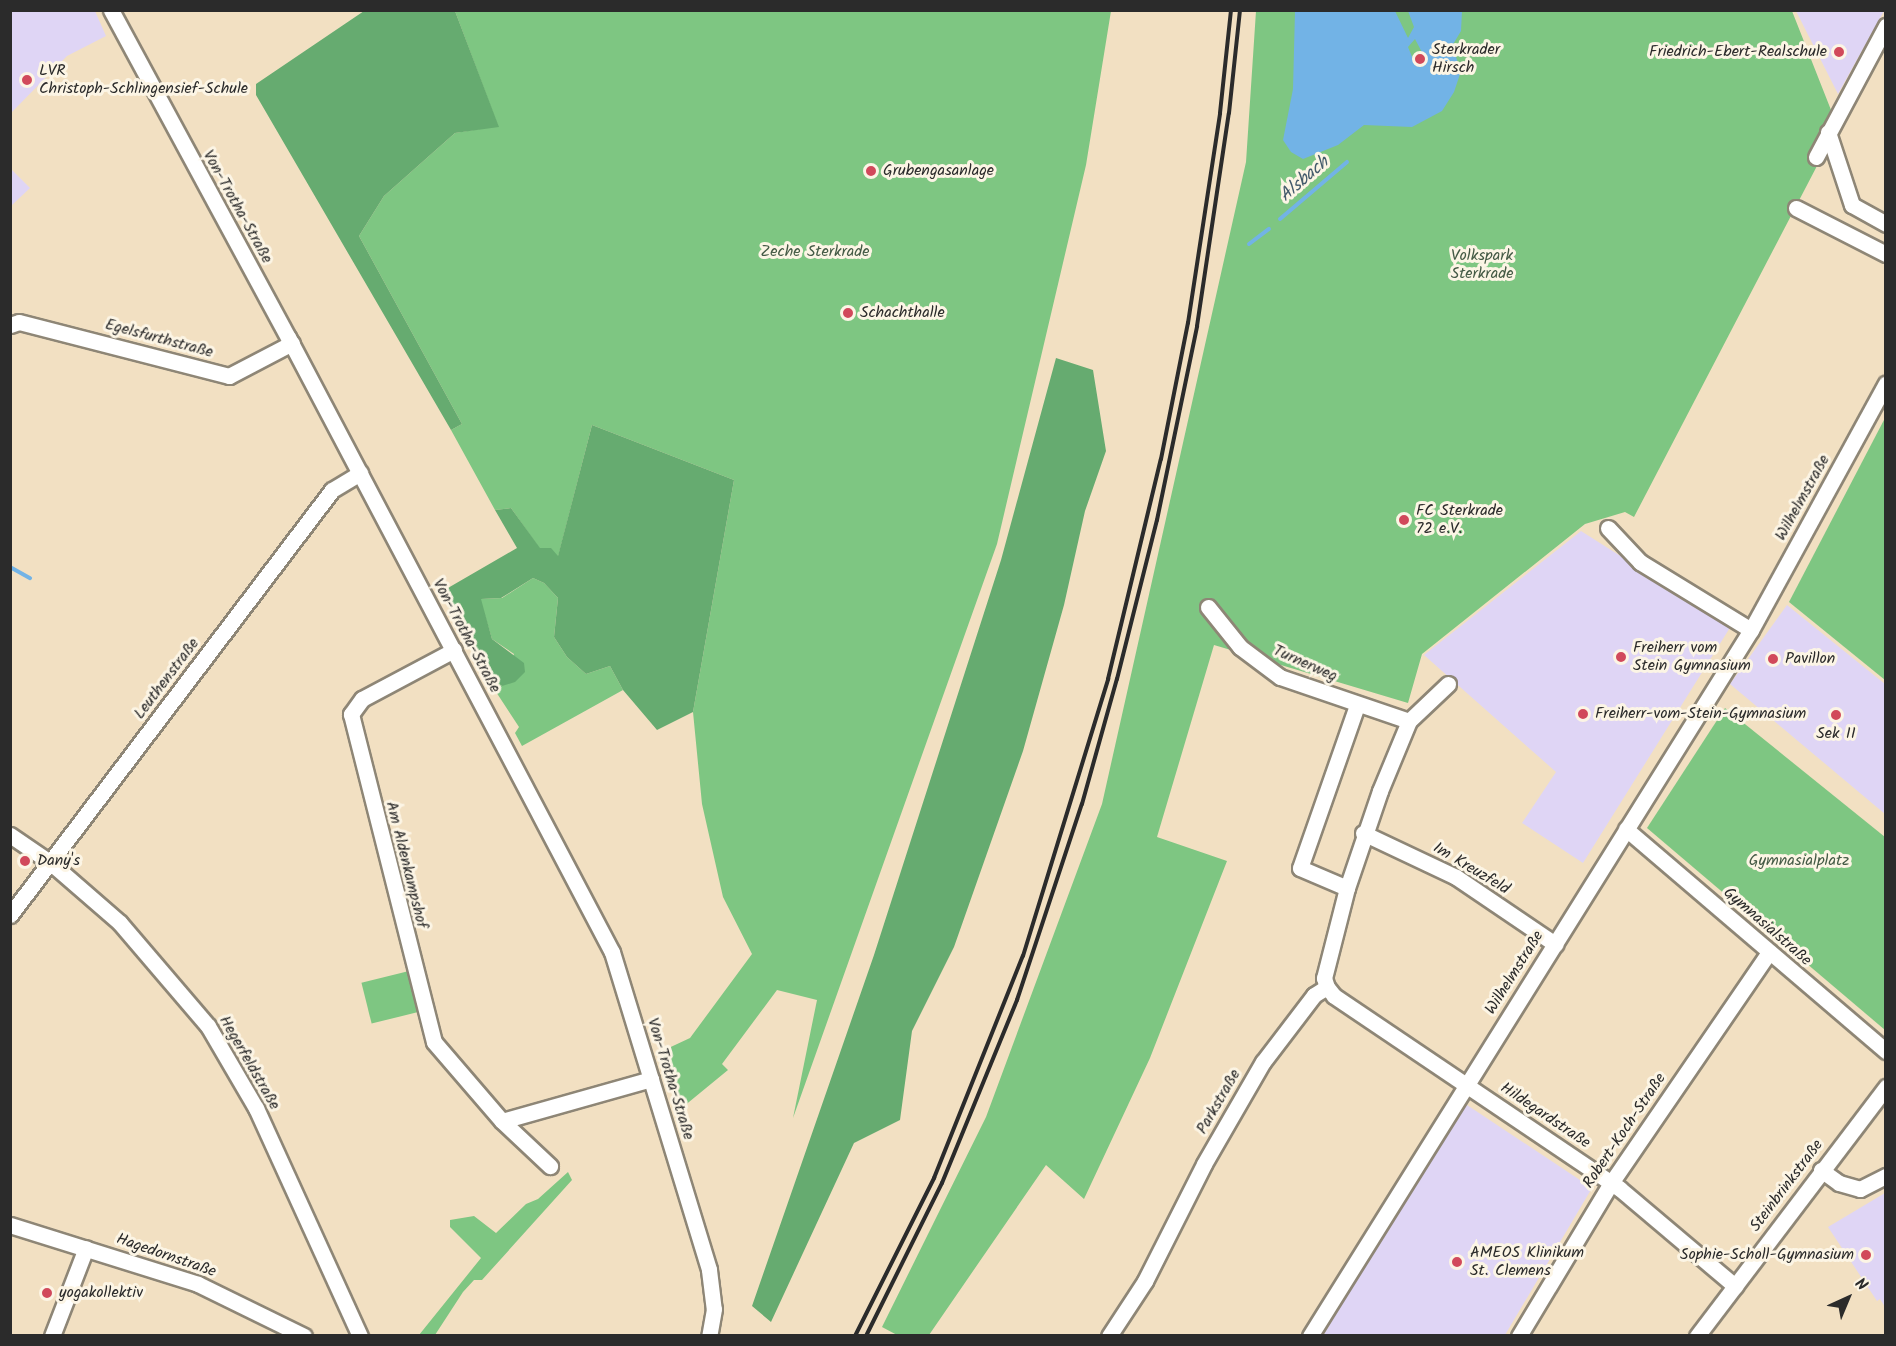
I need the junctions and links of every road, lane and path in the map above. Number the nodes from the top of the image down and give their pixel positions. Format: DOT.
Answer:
graph roads {
  1 [pos="111,10"];
  2 [pos="1886,26"];
  3 [pos="1828,132"];
  4 [pos="1816,157"];
  5 [pos="1796,208"];
  6 [pos="1867,214"];
  7 [pos="1886,224"];
  8 [pos="1856,238"];
  9 [pos="1886,254"];
  10 [pos="10,325"];
  11 [pos="292,343"];
  12 [pos="1886,383"];
  13 [pos="360,473"];
  14 [pos="1608,528"];
  15 [pos="1208,607"];
  16 [pos="1751,630"];
  17 [pos="454,650"];
  18 [pos="1448,684"];
  19 [pos="1357,705"];
  20 [pos="1409,721"];
  21 [pos="1626,829"];
  22 [pos="1363,833"];
  23 [pos="10,835"];
  24 [pos="51,863"];
  25 [pos="1347,888"];
  26 [pos="10,915"];
  27 [pos="1555,944"];
  28 [pos="1769,952"];
  29 [pos="1327,987"];
  30 [pos="1886,1051"];
  31 [pos="651,1079"];
  32 [pos="1465,1085"];
  33 [pos="1886,1088"];
  34 [pos="502,1121"];
  35 [pos="550,1166"];
  36 [pos="1821,1170"];
  37 [pos="1886,1176"];
  38 [pos="1611,1183"];
  39 [pos="10,1225"];
  40 [pos="86,1248"];
  41 [pos="1735,1286"];
  42 [pos="52,1335"];
  43 [pos="304,1335"];
  44 [pos="360,1335"];
  45 [pos="709,1335"];
  46 [pos="1109,1335"];
  47 [pos="1310,1335"];
  48 [pos="1519,1335"];
  49 [pos="1697,1335"];
  1 -- 11 [label="street, Von-Trotha-Straße"];
  2 -- 3 [label="street"];
  3 -- 4 [label="street"];
  3 -- 6 [label="street"];
  5 -- 8 [label="street"];
  6 -- 7 [label="street"];
  6 -- 8 [label="street"];
  8 -- 9 [label="street"];
  10 -- 11 [label="street, Egelsfurthstraße"];
  11 -- 13 [label="street, Von-Trotha-Straße"];
  12 -- 16 [label="street, Wilhelmstraße"];
  13 -- 17 [label="street, Von-Trotha-Straße"];
  13 -- 24 [label="street, Leuthenstraße"];
  14 -- 16 [label="street"];
  15 -- 19 [label="street, Turnerweg"];
  16 -- 21 [label="street, Wilhelmstraße"];
  17 -- 31 [label="street, Von-Trotha-Straße"];
  17 -- 34 [label="street, Am Aldenkampshof"];
  18 -- 20 [label="street"];
  19 -- 20 [label="street, Turnerweg"];
  19 -- 25 [label="street"];
  20 -- 22 [label="street"];
  21 -- 27 [label="street, Wilhelmstraße"];
  21 -- 28 [label="street, Gymnasialstraße"];
  22 -- 25 [label="street"];
  22 -- 27 [label="street, Im Kreuzfeld"];
  23 -- 24 [label="street, Hegerfeldstraße"];
  24 -- 26 [label="street, Leuthenstraße"];
  24 -- 44 [label="street, Hegerfeldstraße"];
  25 -- 29 [label="street"];
  27 -- 32 [label="street, Wilhelmstraße"];
  28 -- 30 [label="street, Gymnasialstraße"];
  28 -- 38 [label="street, Robert-Koch-Straße"];
  29 -- 32 [label="street, Hildegardstraße"];
  29 -- 46 [label="street, Parkstraße"];
  31 -- 34 [label="street"];
  31 -- 45 [label="street, Von-Trotha-Straße"];
  32 -- 38 [label="street, Hildegardstraße"];
  32 -- 47 [label="street, Wilhelmstraße"];
  33 -- 36 [label="street, Steinbrinkstraße"];
  34 -- 35 [label="street, Am Aldenkampshof"];
  36 -- 37 [label="street"];
  36 -- 41 [label="street, Steinbrinkstraße"];
  38 -- 41 [label="street, Hildegardstraße"];
  38 -- 48 [label="street, Robert-Koch-Straße"];
  39 -- 40 [label="street, Hagedornstraße"];
  40 -- 42 [label="street"];
  40 -- 43 [label="street, Hagedornstraße"];
  41 -- 49 [label="street, Steinbrinkstraße"];
}
